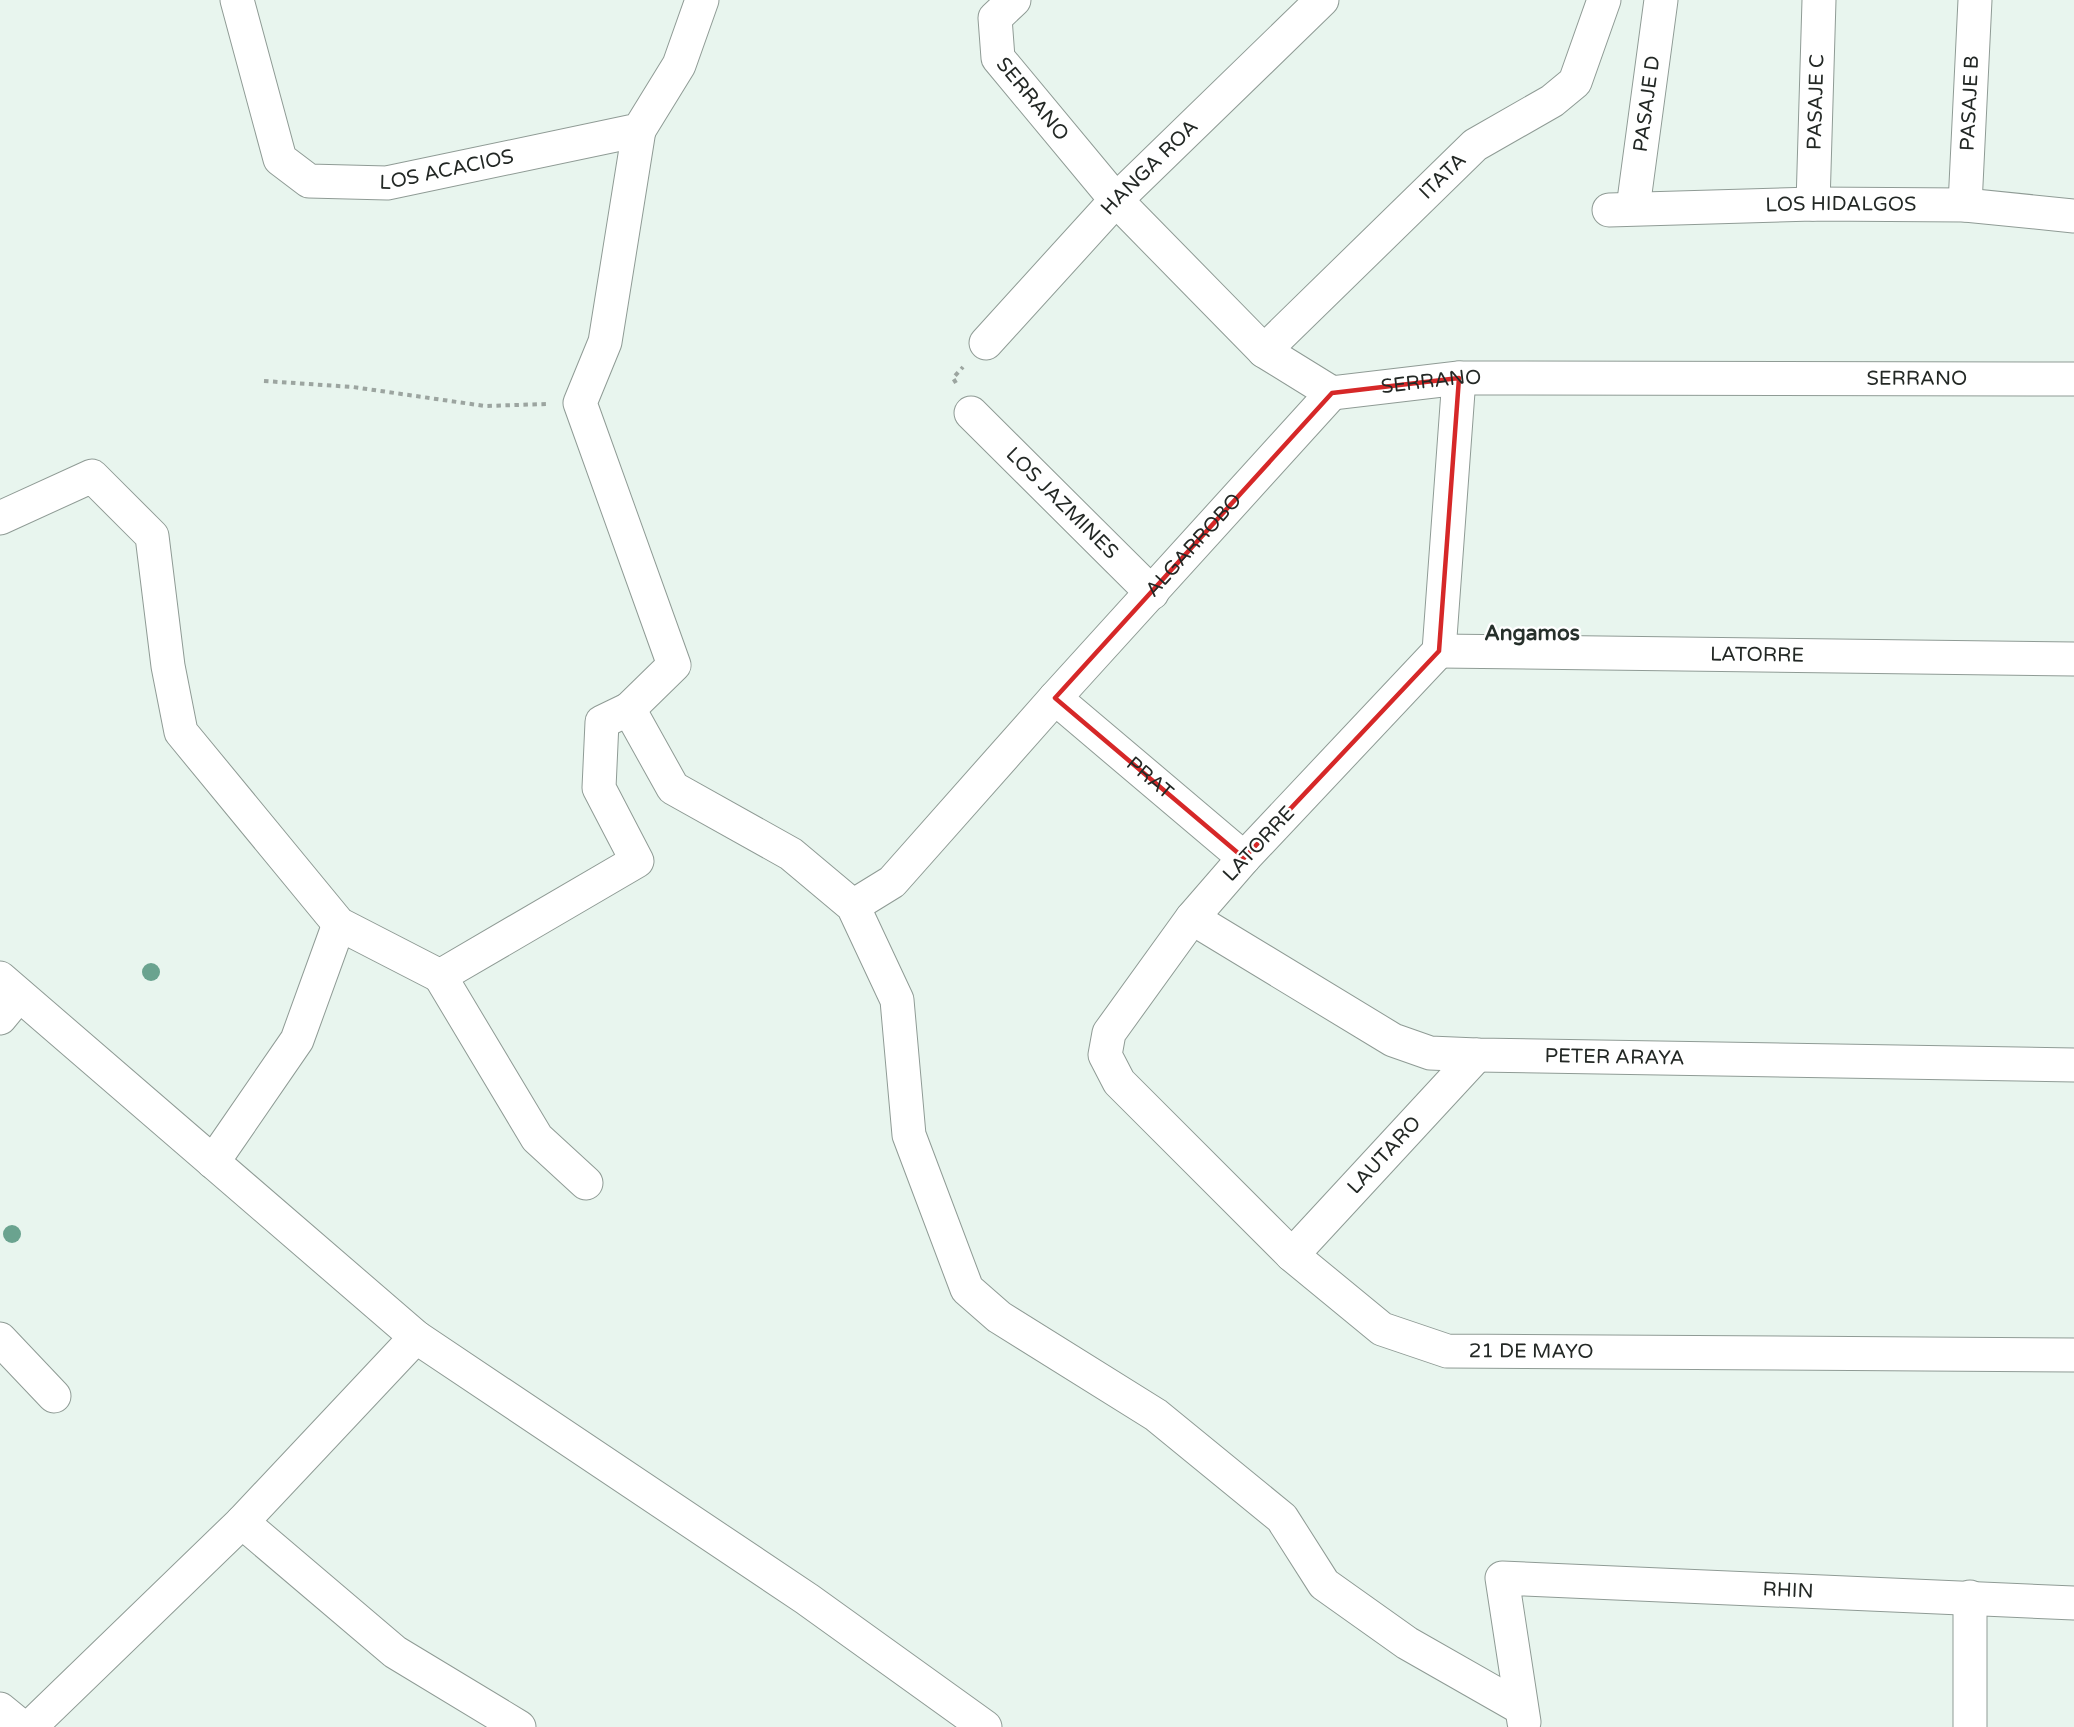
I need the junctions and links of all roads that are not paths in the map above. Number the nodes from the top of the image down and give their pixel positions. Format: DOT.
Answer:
graph roads {
  1 [pos="237,0"];
  2 [pos="702,0"];
  3 [pos="1014,0"];
  4 [pos="1322,0"];
  5 [pos="1604,0"];
  6 [pos="1661,0"];
  7 [pos="1819,0"];
  8 [pos="1975,0"];
  9 [pos="639,130"];
  10 [pos="1116,200"];
  11 [pos="1813,204"];
  12 [pos="1965,205"];
  13 [pos="1621,209"];
  14 [pos="2074,216"];
  15 [pos="986,343"];
  16 [pos="1264,351"];
  17 [pos="1459,378"];
  18 [pos="2074,379"];
  19 [pos="1332,393"];
  20 [pos="971,413"];
  21 [pos="0,518"];
  22 [pos="1152,593"];
  23 [pos="1439,651"];
  24 [pos="2074,659"];
  25 [pos="1055,698"];
  26 [pos="629,709"];
  27 [pos="1244,858"];
  28 [pos="853,906"];
  29 [pos="1192,918"];
  30 [pos="339,924"];
  31 [pos="440,976"];
  32 [pos="6,997"];
  33 [pos="1105,1055"];
  34 [pos="1477,1055"];
  35 [pos="2074,1065"];
  36 [pos="213,1162"];
  37 [pos="585,1183"];
  38 [pos="1292,1255"];
  39 [pos="416,1337"];
  40 [pos="0,1339"];
  41 [pos="2074,1355"];
  42 [pos="54,1396"];
  43 [pos="242,1522"];
  44 [pos="1970,1597"];
  45 [pos="2074,1603"];
  46 [pos="0,1709"];
  47 [pos="1523,1717"];
  48 [pos="22,1727"];
  49 [pos="30,1727"];
  50 [pos="519,1727"];
  51 [pos="985,1727"];
  52 [pos="1970,1727"];
  1 -- 9 [label="street, LOS ACACIOS"];
  2 -- 9 [label="street"];
  3 -- 10 [label="street, SERRANO"];
  4 -- 10 [label="street, HANGA ROA"];
  5 -- 16 [label="street, ITATA"];
  6 -- 13 [label="street, PASAJE D"];
  7 -- 11 [label="street, PASAJE C"];
  8 -- 12 [label="street, PASAJE B"];
  9 -- 26 [label="street"];
  10 -- 15 [label="street, HANGA ROA"];
  10 -- 16 [label="street, SERRANO"];
  11 -- 12 [label="street, LOS HIDALGOS"];
  11 -- 13 [label="street, LOS HIDALGOS"];
  12 -- 14 [label="street, LOS HIDALGOS"];
  16 -- 19 [label="street, SERRANO"];
  17 -- 18 [label="street, SERRANO"];
  17 -- 19 [label="street, SERRANO"];
  17 -- 23 [label="street"];
  19 -- 22 [label="street, ALGARROBO"];
  20 -- 22 [label="street, LOS JAZMINES"];
  21 -- 30 [label="street"];
  22 -- 25 [label="street, ALGARROBO"];
  23 -- 24 [label="street, LATORRE"];
  23 -- 27 [label="street, LATORRE"];
  25 -- 27 [label="street, PRAT"];
  25 -- 28 [label="street, ALGARROBO"];
  26 -- 28 [label="street"];
  26 -- 31 [label="street"];
  27 -- 29 [label="street, LATORRE"];
  28 -- 47 [label="street"];
  29 -- 33 [label="street, LATORRE"];
  29 -- 34 [label="street, PETER ARAYA"];
  30 -- 31 [label="street"];
  30 -- 36 [label="street"];
  31 -- 37 [label="street"];
  32 -- 36 [label="street"];
  33 -- 38 [label="street, 21 DE MAYO"];
  34 -- 35 [label="street, PETER ARAYA"];
  34 -- 38 [label="street, LAUTARO"];
  36 -- 39 [label="street"];
  38 -- 41 [label="street, 21 DE MAYO"];
  39 -- 43 [label="street"];
  39 -- 51 [label="street"];
  40 -- 42 [label="street"];
  43 -- 49 [label="street"];
  43 -- 50 [label="street"];
  44 -- 45 [label="street, RHIN"];
  44 -- 47 [label="street, RHIN"];
  44 -- 52 [label="street"];
  46 -- 48 [label="street"];
}
